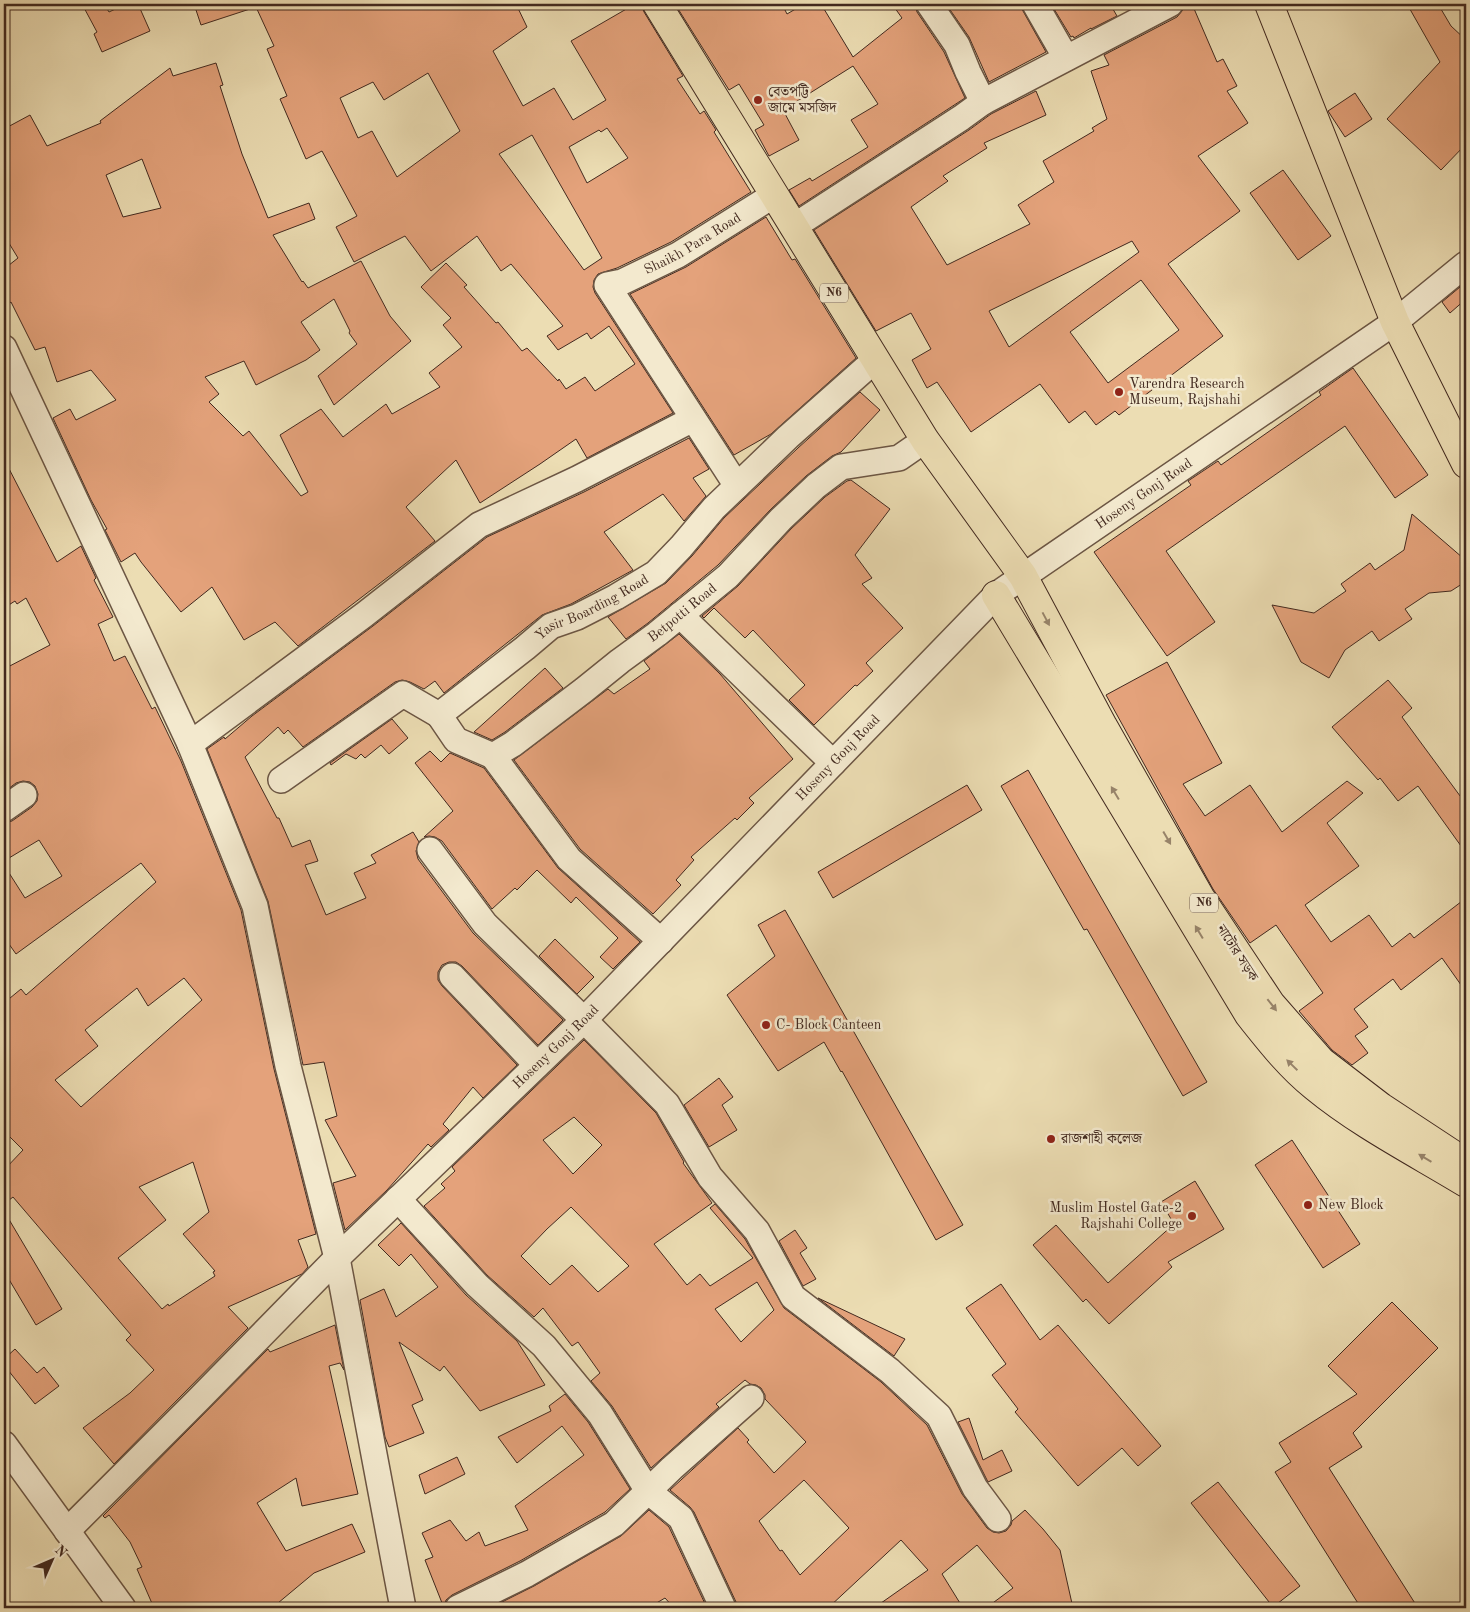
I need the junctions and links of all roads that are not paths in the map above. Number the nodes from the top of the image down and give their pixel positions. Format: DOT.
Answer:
graph roads {
  1 [pos="657,4"];
  2 [pos="929,4"];
  3 [pos="1035,4"];
  4 [pos="1170,4"];
  5 [pos="1269,4"];
  6 [pos="1066,58"];
  7 [pos="983,102"];
  8 [pos="774,195"];
  9 [pos="793,227"];
  10 [pos="1466,264"];
  11 [pos="1395,322"];
  12 [pos="4,348"];
  13 [pos="875,360"];
  14 [pos="693,419"];
  15 [pos="925,440"];
  16 [pos="1466,464"];
  17 [pos="737,486"];
  18 [pos="1023,576"];
  19 [pos="996,595"];
  20 [pos="680,615"];
  21 [pos="439,715"];
  22 [pos="190,744"];
  23 [pos="493,756"];
  24 [pos="833,764"];
  25 [pos="281,780"];
  26 [pos="430,850"];
  27 [pos="661,941"];
  28 [pos="452,976"];
  29 [pos="584,1020"];
  30 [pos="537,1065"];
  31 [pos="1466,1162"];
  32 [pos="1466,1183"];
  33 [pos="398,1199"];
  34 [pos="337,1258"];
  35 [pos="751,1398"];
  36 [pos="4,1444"];
  37 [pos="648,1491"];
  38 [pos="998,1519"];
  39 [pos="67,1531"];
  40 [pos="123,1608"];
  41 [pos="403,1608"];
  42 [pos="458,1608"];
  43 [pos="723,1608"];
  1 -- 8 [label="main road, N6"];
  2 -- 7 [label="street"];
  3 -- 6 [label="street"];
  4 -- 6 [label="street"];
  5 -- 11 [label="main road"];
  6 -- 7 [label="street"];
  7 -- 9 [label="street"];
  8 -- 9 [label="main road, N6"];
  8 -- 14 [label="street, Shaikh Para Road"];
  9 -- 13 [label="main road, N6"];
  10 -- 11 [label="street, Hoseny Gonj Road"];
  11 -- 16 [label="main road"];
  11 -- 18 [label="street, Hoseny Gonj Road"];
  12 -- 22 [label="street"];
  13 -- 15 [label="main road, N6"];
  13 -- 17 [label="street, Yasir Boarding Road"];
  14 -- 17 [label="street"];
  14 -- 22 [label="street"];
  15 -- 18 [label="main road, N6"];
  15 -- 20 [label="street, Betpotti Road"];
  17 -- 21 [label="street, Yasir Boarding Road"];
  18 -- 19 [label="street, Hoseny Gonj Road"];
  18 -- 31 [label="main road, নাটোর সড়ক / N6, one-way"];
  19 -- 24 [label="street, Hoseny Gonj Road"];
  32 -- 19 [label="main road, one-way"];
  20 -- 23 [label="street, Betpotti Road"];
  20 -- 24 [label="street"];
  21 -- 23 [label="street"];
  21 -- 25 [label="street"];
  22 -- 34 [label="street"];
  23 -- 27 [label="street"];
  24 -- 27 [label="street, Hoseny Gonj Road"];
  26 -- 29 [label="street"];
  27 -- 29 [label="street, Hoseny Gonj Road"];
  28 -- 30 [label="street"];
  29 -- 30 [label="street, Hoseny Gonj Road"];
  29 -- 38 [label="street"];
  30 -- 33 [label="street, Hoseny Gonj Road"];
  33 -- 34 [label="street, Hoseny Gonj Road"];
  33 -- 37 [label="street"];
  34 -- 39 [label="street, Hoseny Gonj Road"];
  34 -- 41 [label="street"];
  35 -- 37 [label="street"];
  36 -- 39 [label="street"];
  37 -- 42 [label="street"];
  37 -- 43 [label="street"];
  39 -- 40 [label="street"];
}
